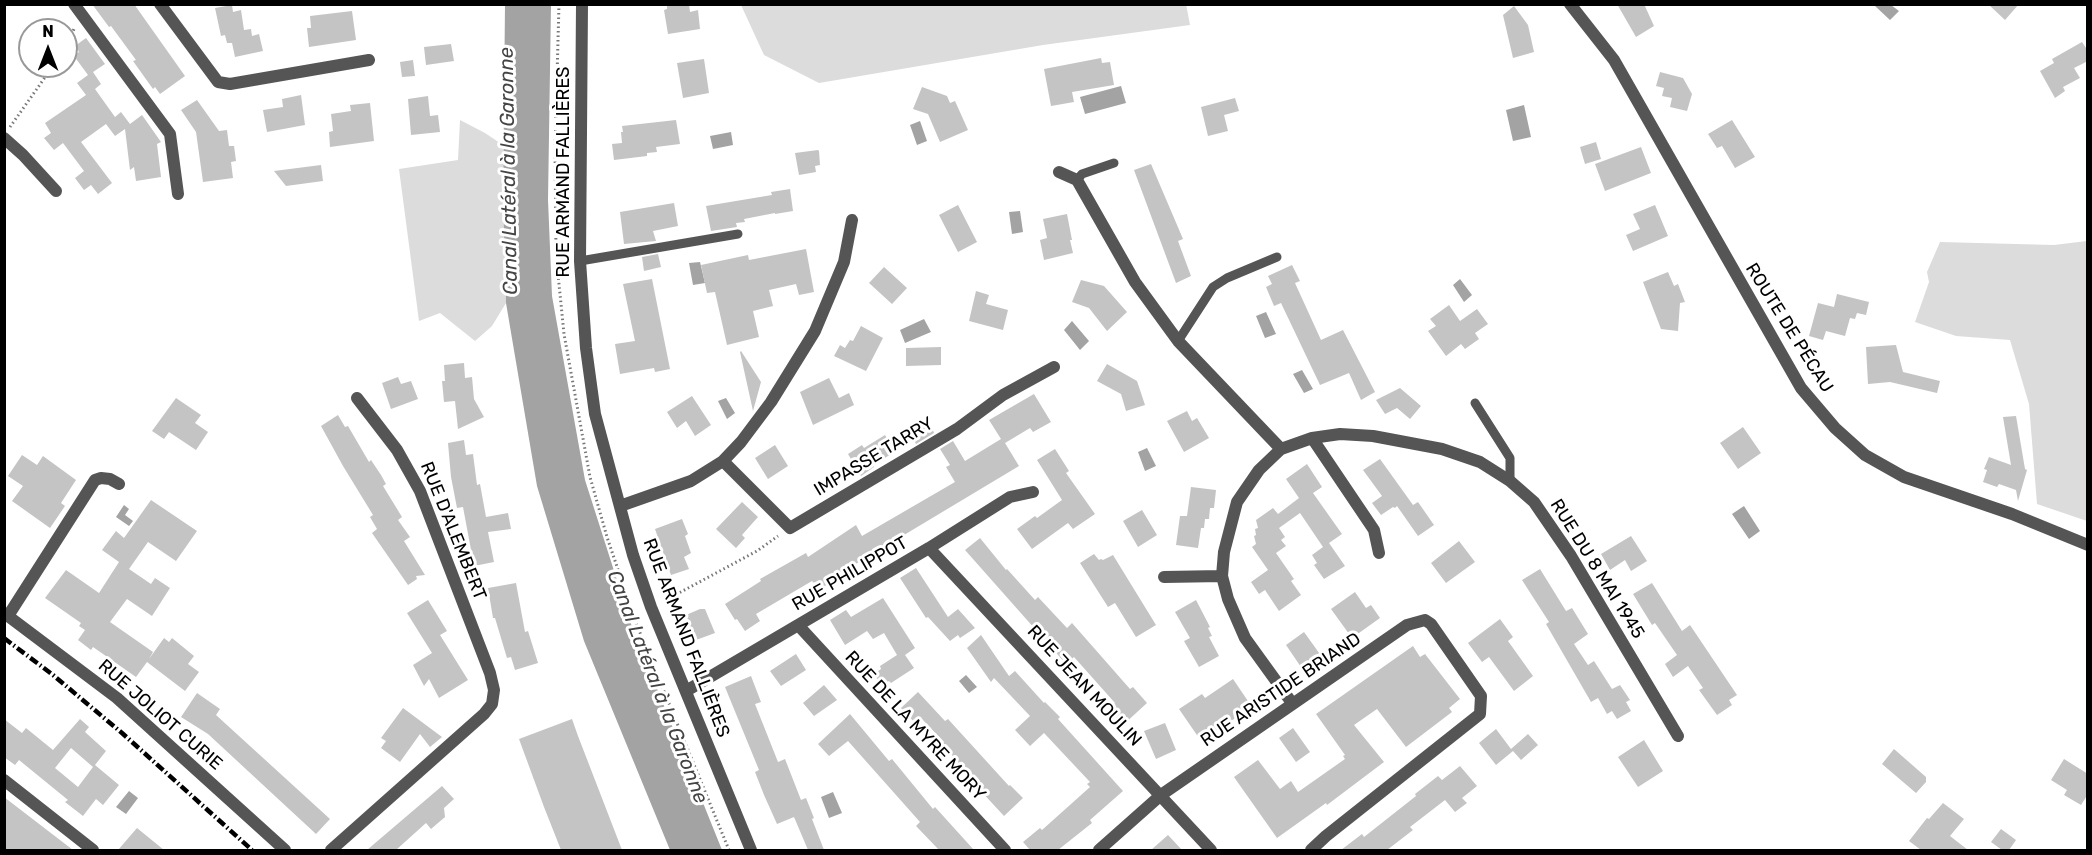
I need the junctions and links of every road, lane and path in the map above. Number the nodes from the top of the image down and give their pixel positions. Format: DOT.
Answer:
graph roads {
  1 [pos="160,4"];
  2 [pos="582,4"];
  3 [pos="1570,4"];
  4 [pos="78,10"];
  5 [pos="369,60"];
  6 [pos="45,78"];
  7 [pos="4,132"];
  8 [pos="4,138"];
  9 [pos="1114,163"];
  10 [pos="1059,172"];
  11 [pos="1077,180"];
  12 [pos="56,191"];
  13 [pos="178,194"];
  14 [pos="852,220"];
  15 [pos="738,234"];
  16 [pos="1277,256"];
  17 [pos="580,261"];
  18 [pos="1178,341"];
  19 [pos="1054,367"];
  20 [pos="357,398"];
  21 [pos="1475,403"];
  22 [pos="1312,438"];
  23 [pos="1281,449"];
  24 [pos="723,461"];
  25 [pos="1510,481"];
  26 [pos="118,484"];
  27 [pos="1033,492"];
  28 [pos="620,506"];
  29 [pos="790,528"];
  30 [pos="2088,545"];
  31 [pos="929,548"];
  32 [pos="1379,553"];
  33 [pos="1222,576"];
  34 [pos="1164,577"];
  35 [pos="651,607"];
  36 [pos="6,615"];
  37 [pos="798,625"];
  38 [pos="686,691"];
  39 [pos="1292,703"];
  40 [pos="1678,736"];
  41 [pos="4,780"];
  42 [pos="1161,795"];
  43 [pos="93,850"];
  44 [pos="285,850"];
  45 [pos="331,850"];
  46 [pos="752,850"];
  47 [pos="1005,850"];
  48 [pos="1099,850"];
  49 [pos="1211,850"];
  50 [pos="1311,850"];
  1 -- 5 [label="street"];
  2 -- 17 [label="street, RUE ARMAND FALLIÈRES"];
  3 -- 30 [label="street, ROUTE DE PÉCAU"];
  4 -- 13 [label="street"];
  6 -- 7 [label="path"];
  8 -- 12 [label="street"];
  9 -- 11 [label="lane"];
  10 -- 11 [label="street"];
  11 -- 18 [label="street"];
  14 -- 24 [label="street"];
  15 -- 17 [label="lane"];
  16 -- 18 [label="lane"];
  17 -- 28 [label="street, RUE ARMAND FALLIÈRES"];
  18 -- 23 [label="street"];
  19 -- 29 [label="street, IMPASSE TARRY"];
  20 -- 45 [label="street, RUE D'ALEMBERT"];
  21 -- 25 [label="lane"];
  22 -- 23 [label="street, RUE DU 8 MAI 1945"];
  22 -- 25 [label="street, RUE DU 8 MAI 1945"];
  22 -- 32 [label="street"];
  23 -- 33 [label="street, RUE DU 8 MAI 1945"];
  24 -- 28 [label="street"];
  24 -- 29 [label="street"];
  25 -- 40 [label="street, RUE DU 8 MAI 1945"];
  26 -- 36 [label="street"];
  27 -- 31 [label="street, RUE PHILIPPOT"];
  28 -- 35 [label="street, RUE ARMAND FALLIÈRES"];
  29 -- 35 [label="path"];
  31 -- 37 [label="street, RUE PHILIPPOT"];
  31 -- 42 [label="street, RUE JEAN MOULIN"];
  33 -- 34 [label="street"];
  33 -- 39 [label="street, RUE DU 8 MAI 1945"];
  35 -- 38 [label="street, RUE ARMAND FALLIÈRES"];
  36 -- 44 [label="street, RUE JOLIOT CURIE"];
  37 -- 38 [label="street, RUE PHILIPPOT"];
  37 -- 47 [label="street, RUE DE LA MYRE MORY"];
  38 -- 46 [label="street, RUE ARMAND FALLIÈRES"];
  39 -- 42 [label="street, RUE ARISTIDE BRIAND"];
  39 -- 50 [label="street, RUE ARISTIDE BRIAND"];
  41 -- 43 [label="street"];
  42 -- 48 [label="street, RUE ARISTIDE BRIAND"];
  42 -- 49 [label="street, RUE JEAN MOULIN"];
}
